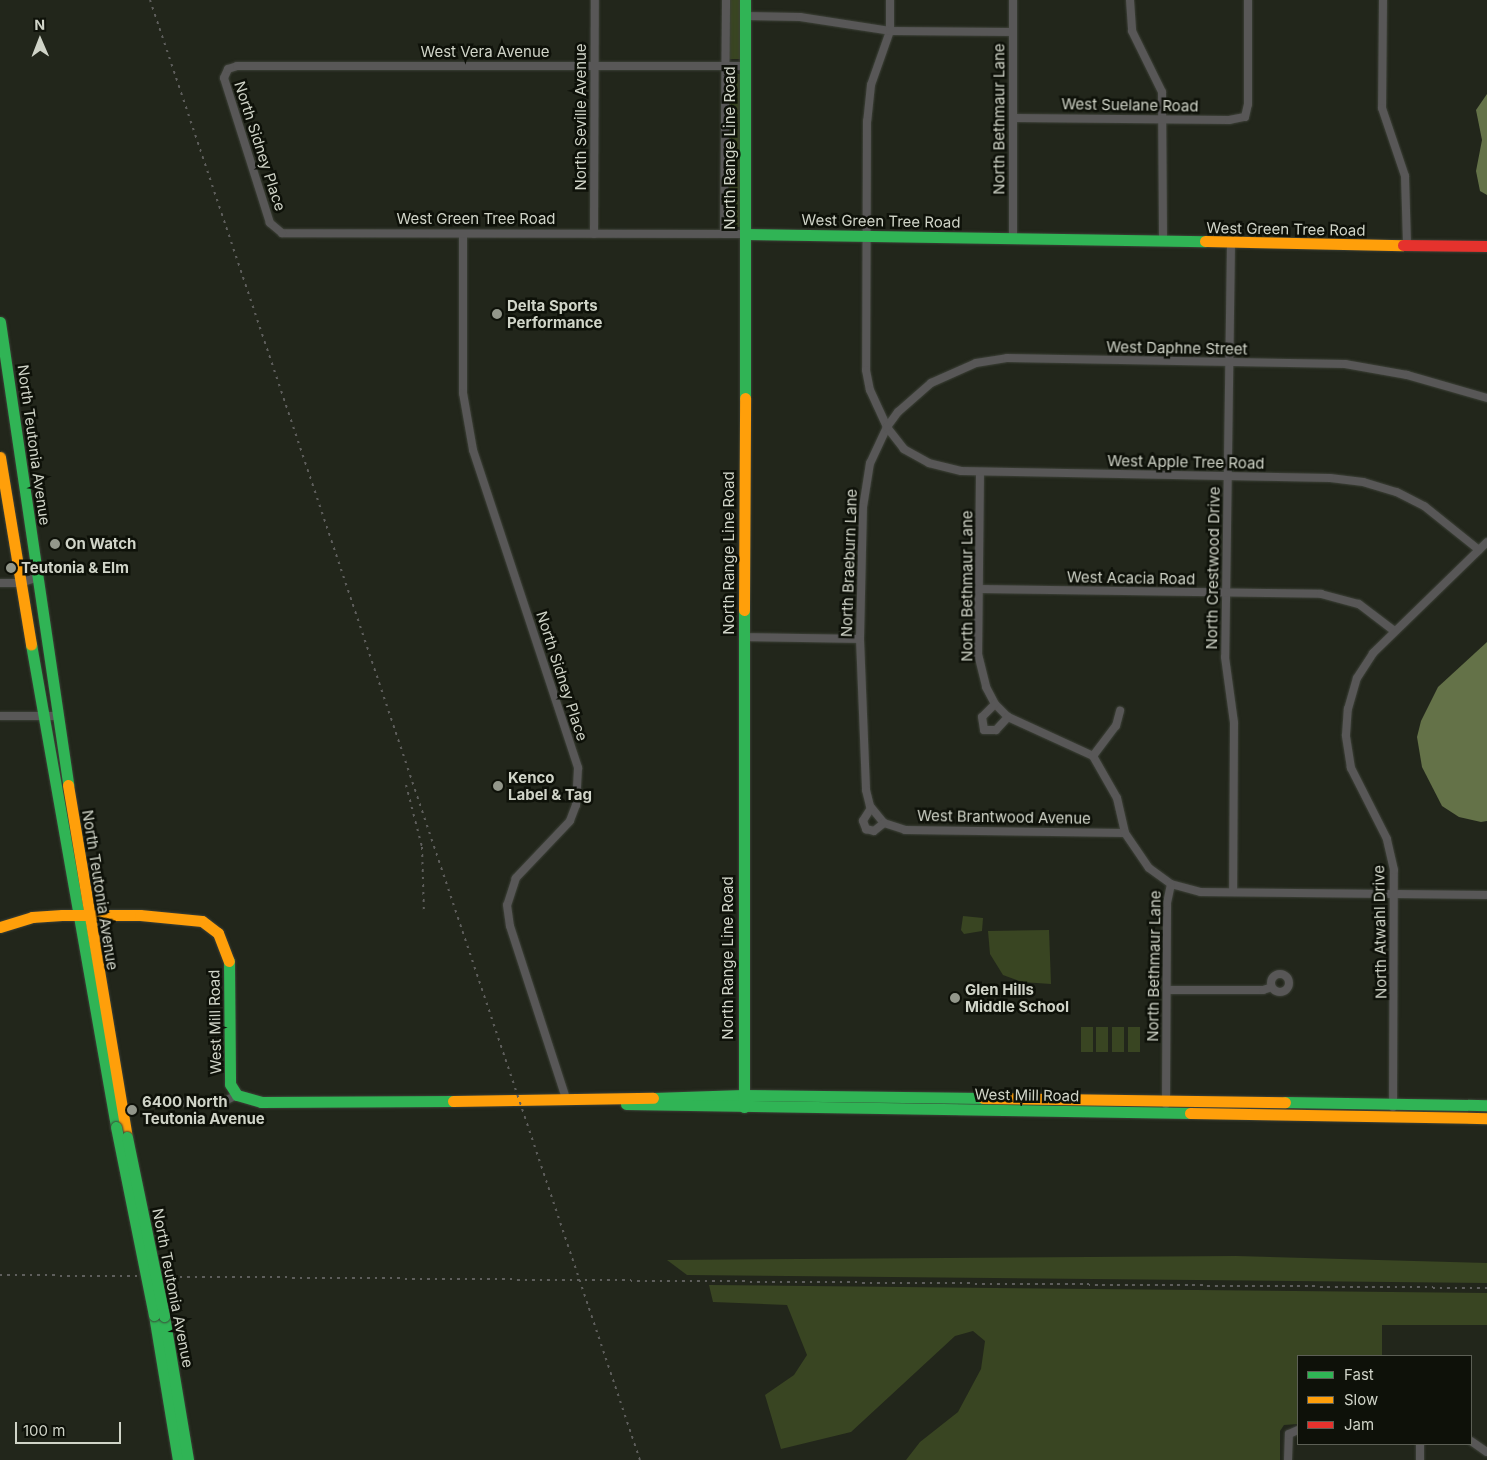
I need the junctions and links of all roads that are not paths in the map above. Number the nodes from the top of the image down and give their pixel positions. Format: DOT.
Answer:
graph roads {
  1 [pos="595,0"];
  2 [pos="726,0"];
  3 [pos="745,0"];
  4 [pos="890,0"];
  5 [pos="1013,0"];
  6 [pos="1130,0"];
  7 [pos="1248,0"];
  8 [pos="1383,0"];
  9 [pos="745,16"];
  10 [pos="890,31"];
  11 [pos="1013,32"];
  12 [pos="596,65"];
  13 [pos="726,66"];
  14 [pos="745,66"];
  15 [pos="226,70"];
  16 [pos="1014,118"];
  17 [pos="1163,120"];
  18 [pos="275,229"];
  19 [pos="463,234"];
  20 [pos="594,234"];
  21 [pos="724,234"];
  22 [pos="745,234"];
  23 [pos="868,236"];
  24 [pos="1013,238"];
  25 [pos="1163,241"];
  26 [pos="1231,244"];
  27 [pos="1407,245"];
  28 [pos="1487,246"];
  29 [pos="0,322"];
  30 [pos="1230,363"];
  31 [pos="1487,398"];
  32 [pos="887,427"];
  33 [pos="0,457"];
  34 [pos="980,473"];
  35 [pos="1228,476"];
  36 [pos="1487,542"];
  37 [pos="1480,550"];
  38 [pos="38,577"];
  39 [pos="0,582"];
  40 [pos="20,583"];
  41 [pos="979,589"];
  42 [pos="1226,594"];
  43 [pos="1393,630"];
  44 [pos="744,637"];
  45 [pos="860,639"];
  46 [pos="995,704"];
  47 [pos="1120,711"];
  48 [pos="0,716"];
  49 [pos="42,716"];
  50 [pos="57,716"];
  51 [pos="1008,718"];
  52 [pos="1093,756"];
  53 [pos="871,808"];
  54 [pos="884,823"];
  55 [pos="1125,832"];
  56 [pos="1171,884"];
  57 [pos="1233,892"];
  58 [pos="1395,895"];
  59 [pos="1487,895"];
  60 [pos="76,915"];
  61 [pos="90,915"];
  62 [pos="0,926"];
  63 [pos="1272,987"];
  64 [pos="1167,990"];
  65 [pos="237,1095"];
  66 [pos="1166,1100"];
  67 [pos="567,1101"];
  68 [pos="744,1101"];
  69 [pos="153,1102"];
  70 [pos="1393,1103"];
  71 [pos="1487,1105"];
  72 [pos="1166,1112"];
  73 [pos="1393,1116"];
  74 [pos="1487,1118"];
  75 [pos="159,1315"];
  76 [pos="1297,1430"];
  77 [pos="1472,1442"];
  78 [pos="1420,1445"];
  79 [pos="1487,1452"];
  80 [pos="178,1460"];
  81 [pos="188,1460"];
  82 [pos="1288,1460"];
  83 [pos="1420,1460"];
  1 -- 12 [label="street, North Seville Avenue"];
  2 -- 13 [label="street"];
  3 -- 9 [label="main road, North Range Line Road"];
  4 -- 10 [label="street"];
  5 -- 11 [label="street, North Bethmaur Lane"];
  6 -- 17 [label="street"];
  7 -- 17 [label="street, West Suelane Road"];
  8 -- 27 [label="street"];
  9 -- 10 [label="street"];
  9 -- 14 [label="main road, North Range Line Road"];
  10 -- 11 [label="street"];
  10 -- 23 [label="street"];
  11 -- 16 [label="street, North Bethmaur Lane"];
  12 -- 13 [label="street, West Vera Avenue"];
  12 -- 15 [label="street, West Vera Avenue"];
  12 -- 20 [label="street, North Seville Avenue"];
  13 -- 14 [label="street, West Vera Avenue"];
  13 -- 21 [label="street"];
  14 -- 22 [label="main road, North Range Line Road"];
  15 -- 18 [label="street, North Sidney Place"];
  16 -- 17 [label="street, West Suelane Road"];
  16 -- 24 [label="street, North Bethmaur Lane"];
  17 -- 25 [label="street"];
  18 -- 19 [label="street, West Green Tree Road"];
  19 -- 20 [label="street, West Green Tree Road"];
  19 -- 67 [label="street, North Sidney Place"];
  20 -- 21 [label="street, West Green Tree Road"];
  21 -- 22 [label="street, West Green Tree Road"];
  22 -- 23 [label="main road, West Green Tree Road"];
  22 -- 44 [label="main road, North Range Line Road"];
  23 -- 24 [label="main road, West Green Tree Road"];
  23 -- 32 [label="street"];
  24 -- 25 [label="main road, West Green Tree Road"];
  25 -- 26 [label="main road, West Green Tree Road"];
  26 -- 27 [label="main road, West Green Tree Road"];
  26 -- 30 [label="street, North Crestwood Drive"];
  27 -- 28 [label="main road, West Green Tree Road"];
  29 -- 38 [label="main road, North Teutonia Avenue"];
  30 -- 31 [label="street, West Daphne Street"];
  30 -- 32 [label="street, West Daphne Street"];
  30 -- 35 [label="street, North Crestwood Drive"];
  32 -- 34 [label="street, West Apple Tree Road"];
  32 -- 45 [label="street, North Braeburn Lane"];
  33 -- 40 [label="main road, North Teutonia Avenue"];
  34 -- 35 [label="street, West Apple Tree Road"];
  34 -- 41 [label="street, North Bethmaur Lane"];
  35 -- 37 [label="street, West Apple Tree Road"];
  35 -- 42 [label="street, North Crestwood Drive"];
  36 -- 37 [label="street, North Atwahl Drive"];
  37 -- 43 [label="street, North Atwahl Drive"];
  38 -- 40 [label="street"];
  38 -- 50 [label="main road, North Teutonia Avenue"];
  39 -- 40 [label="street"];
  40 -- 49 [label="main road, North Teutonia Avenue"];
  41 -- 42 [label="street, West Acacia Road"];
  41 -- 46 [label="street, North Bethmaur Lane"];
  42 -- 43 [label="street, West Acacia Road"];
  42 -- 57 [label="street, North Crestwood Drive"];
  43 -- 58 [label="street, North Atwahl Drive"];
  44 -- 45 [label="street"];
  44 -- 68 [label="main road, North Range Line Road"];
  45 -- 53 [label="street, North Braeburn Lane"];
  46 -- 51 [label="street, North Bethmaur Lane"];
  46 -- 51 [label="street"];
  47 -- 52 [label="street"];
  48 -- 49 [label="street"];
  49 -- 50 [label="street"];
  49 -- 60 [label="main road, North Teutonia Avenue"];
  50 -- 61 [label="main road, North Teutonia Avenue"];
  51 -- 52 [label="street, North Bethmaur Lane"];
  52 -- 55 [label="street, North Bethmaur Lane"];
  53 -- 54 [label="street, North Braeburn Lane"];
  53 -- 54 [label="street, North Braeburn Lane"];
  54 -- 55 [label="street, West Brantwood Avenue"];
  55 -- 56 [label="street, North Bethmaur Lane"];
  56 -- 57 [label="street"];
  56 -- 64 [label="street, North Bethmaur Lane"];
  57 -- 58 [label="street"];
  58 -- 59 [label="street"];
  58 -- 70 [label="street, North Atwahl Drive"];
  60 -- 61 [label="main road, West Mill Road"];
  60 -- 62 [label="main road, West Mill Road"];
  60 -- 75 [label="main road, North Teutonia Avenue, bridge"];
  61 -- 65 [label="main road, West Mill Road"];
  61 -- 75 [label="main road, North Teutonia Avenue, bridge"];
  63 -- 64 [label="street"];
  64 -- 66 [label="street, North Bethmaur Lane"];
  65 -- 67 [label="main road, West Mill Road"];
  65 -- 69 [label="street"];
  66 -- 68 [label="main road, West Mill Road"];
  66 -- 70 [label="main road, West Mill Road"];
  66 -- 72 [label="street, North Bethmaur Lane"];
  67 -- 68 [label="main road, West Mill Road"];
  68 -- 72 [label="main road, West Mill Road"];
  70 -- 71 [label="main road, West Mill Road"];
  70 -- 73 [label="street, North Atwahl Drive"];
  72 -- 73 [label="main road, West Mill Road"];
  73 -- 74 [label="main road, West Mill Road"];
  75 -- 80 [label="main road, North Teutonia Avenue"];
  75 -- 81 [label="main road, North Teutonia Avenue"];
  76 -- 82 [label="street"];
  77 -- 79 [label="street"];
  78 -- 83 [label="street"];
}
